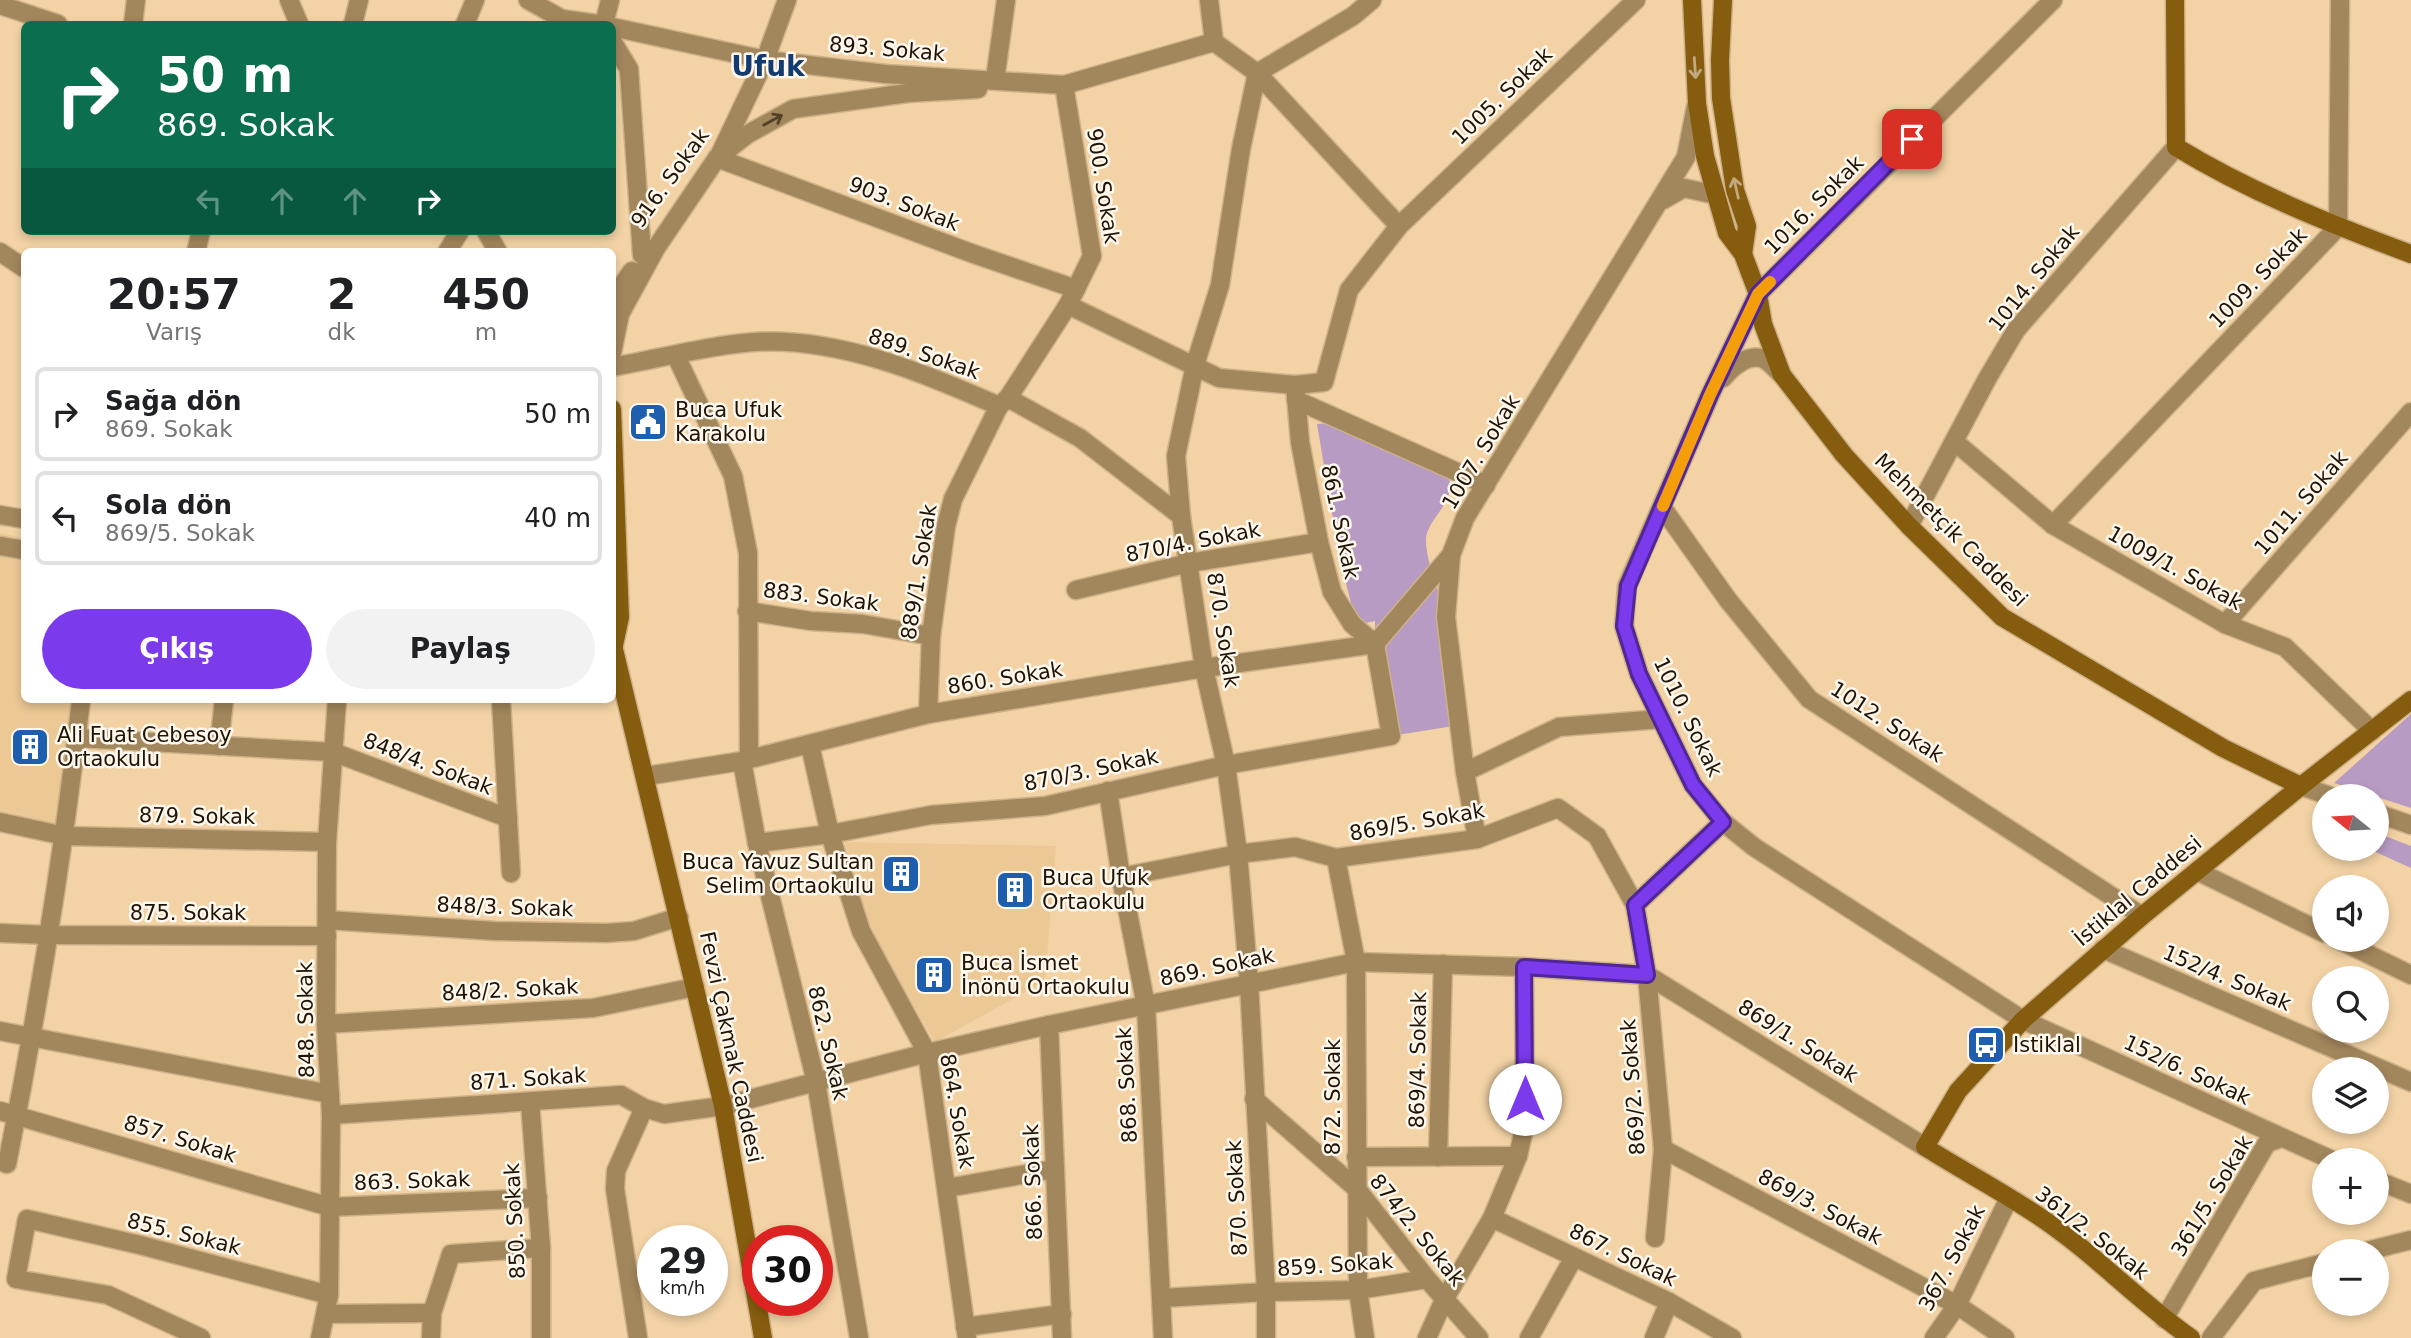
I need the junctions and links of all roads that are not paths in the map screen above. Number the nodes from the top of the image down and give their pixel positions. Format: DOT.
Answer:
graph roads {
  1 [pos="135,0"];
  2 [pos="289,0"];
  3 [pos="359,0"];
  4 [pos="475,0"];
  5 [pos="528,0"];
  6 [pos="610,0"];
  7 [pos="787,0"];
  8 [pos="1006,0"];
  9 [pos="1209,0"];
  10 [pos="1372,0"];
  11 [pos="1636,0"];
  12 [pos="1692,0"];
  13 [pos="1723,0"];
  14 [pos="2053,0"];
  15 [pos="2175,0"];
  16 [pos="2340,0"];
  17 [pos="0,5"];
  18 [pos="49,21"];
  19 [pos="133,21"];
  20 [pos="298,21"];
  21 [pos="354,21"];
  22 [pos="466,21"];
  23 [pos="560,21"];
  24 [pos="602,21"];
  25 [pos="616,28"];
  26 [pos="1214,42"];
  27 [pos="616,48"];
  28 [pos="765,60"];
  29 [pos="1257,73"];
  30 [pos="995,80"];
  31 [pos="1035,83"];
  32 [pos="1064,85"];
  33 [pos="1697,103"];
  34 [pos="2176,147"];
  35 [pos="718,158"];
  36 [pos="1716,195"];
  37 [pos="1660,202"];
  38 [pos="1399,226"];
  39 [pos="2338,227"];
  40 [pos="0,252"];
  41 [pos="1743,254"];
  42 [pos="2411,254"];
  43 [pos="642,255"];
  44 [pos="21,266"];
  45 [pos="616,294"];
  46 [pos="1758,294"];
  47 [pos="1072,297"];
  48 [pos="616,334"];
  49 [pos="676,356"];
  50 [pos="1195,365"];
  51 [pos="616,366"];
  52 [pos="1782,375"];
  53 [pos="1296,393"];
  54 [pos="1710,395"];
  55 [pos="1004,402"];
  56 [pos="2411,412"];
  57 [pos="1955,442"];
  58 [pos="1486,485"];
  59 [pos="1662,507"];
  60 [pos="616,513"];
  61 [pos="0,515"];
  62 [pos="1181,516"];
  63 [pos="21,518"];
  64 [pos="2053,525"];
  65 [pos="1909,526"];
  66 [pos="1319,542"];
  67 [pos="0,546"];
  68 [pos="21,550"];
  69 [pos="1451,555"];
  70 [pos="1189,563"];
  71 [pos="1076,590"];
  72 [pos="747,611"];
  73 [pos="2225,624"];
  74 [pos="616,632"];
  75 [pos="931,636"];
  76 [pos="1375,644"];
  77 [pos="1204,668"];
  78 [pos="617,675"];
  79 [pos="2411,699"];
  80 [pos="81,703"];
  81 [pos="224,703"];
  82 [pos="337,703"];
  83 [pos="501,703"];
  84 [pos="928,714"];
  85 [pos="1661,719"];
  86 [pos="2372,731"];
  87 [pos="77,738"];
  88 [pos="810,745"];
  89 [pos="219,746"];
  90 [pos="333,752"];
  91 [pos="746,760"];
  92 [pos="1226,765"];
  93 [pos="1465,772"];
  94 [pos="646,776"];
  95 [pos="2301,786"];
  96 [pos="2312,790"];
  97 [pos="1108,791"];
  98 [pos="2389,817"];
  99 [pos="508,818"];
  100 [pos="0,822"];
  101 [pos="1723,822"];
  102 [pos="2411,825"];
  103 [pos="830,834"];
  104 [pos="65,836"];
  105 [pos="1477,839"];
  106 [pos="327,842"];
  107 [pos="757,843"];
  108 [pos="1238,854"];
  109 [pos="1336,858"];
  110 [pos="2197,871"];
  111 [pos="511,873"];
  112 [pos="1121,877"];
  113 [pos="1635,905"];
  114 [pos="2142,916"];
  115 [pos="679,917"];
  116 [pos="2312,927"];
  117 [pos="327,928"];
  118 [pos="0,933"];
  119 [pos="48,935"];
  120 [pos="2103,949"];
  121 [pos="2364,952"];
  122 [pos="1356,962"];
  123 [pos="1443,964"];
  124 [pos="1524,967"];
  125 [pos="1647,975"];
  126 [pos="2411,975"];
  127 [pos="1249,983"];
  128 [pos="695,987"];
  129 [pos="1146,1006"];
  130 [pos="2024,1020"];
  131 [pos="326,1024"];
  132 [pos="1049,1025"];
  133 [pos="0,1031"];
  134 [pos="31,1037"];
  135 [pos="927,1053"];
  136 [pos="816,1082"];
  137 [pos="2411,1082"];
  138 [pos="330,1094"];
  139 [pos="1254,1099"];
  140 [pos="530,1102"];
  141 [pos="723,1106"];
  142 [pos="644,1108"];
  143 [pos="8,1113"];
  144 [pos="331,1115"];
  145 [pos="2281,1138"];
  146 [pos="1925,1147"];
  147 [pos="1662,1149"];
  148 [pos="2312,1151"];
  149 [pos="1518,1156"];
  150 [pos="1356,1157"];
  151 [pos="1438,1157"];
  152 [pos="4,1163"];
  153 [pos="1055,1169"];
  154 [pos="2389,1185"];
  155 [pos="947,1188"];
  156 [pos="1357,1189"];
  157 [pos="2411,1194"];
  158 [pos="538,1198"];
  159 [pos="2009,1198"];
  160 [pos="330,1207"];
  161 [pos="1492,1217"];
  162 [pos="1655,1238"];
  163 [pos="2411,1240"];
  164 [pos="2389,1246"];
  165 [pos="541,1248"];
  166 [pos="1574,1256"];
  167 [pos="2312,1266"];
  168 [pos="1427,1279"];
  169 [pos="1358,1290"];
  170 [pos="1266,1292"];
  171 [pos="329,1295"];
  172 [pos="1162,1298"];
  173 [pos="1444,1300"];
  174 [pos="1669,1302"];
  175 [pos="1957,1305"];
  176 [pos="432,1313"];
  177 [pos="326,1314"];
  178 [pos="1062,1314"];
  179 [pos="2164,1319"];
  180 [pos="966,1333"];
  181 [pos="201,1338"];
  182 [pos="320,1338"];
  183 [pos="431,1338"];
  184 [pos="541,1338"];
  185 [pos="638,1338"];
  186 [pos="763,1338"];
  187 [pos="859,1338"];
  188 [pos="1062,1338"];
  189 [pos="1163,1338"];
  190 [pos="1266,1338"];
  191 [pos="1365,1338"];
  192 [pos="1427,1338"];
  193 [pos="1479,1338"];
  194 [pos="1529,1338"];
  195 [pos="1654,1338"];
  196 [pos="1732,1338"];
  197 [pos="1934,1338"];
  198 [pos="2005,1338"];
  199 [pos="2191,1338"];
  200 [pos="2211,1338"];
  1 -- 19 [label="street"];
  2 -- 20 [label="street"];
  3 -- 21 [label="street"];
  4 -- 22 [label="street"];
  5 -- 23 [label="street"];
  6 -- 24 [label="street"];
  7 -- 28 [label="street, 916. Sokak"];
  8 -- 30 [label="street"];
  9 -- 26 [label="street"];
  10 -- 29 [label="street"];
  11 -- 38 [label="street, 1005. Sokak"];
  12 -- 33 [label="main road, Mehmetçik Caddesi, one-way"];
  41 -- 13 [label="main road, Mehmetçik Caddesi, one-way"];
  14 -- 46 [label="street, 1016. Sokak"];
  15 -- 34 [label="main road"];
  16 -- 39 [label="street, 1009. Sokak"];
  17 -- 18 [label="street"];
  25 -- 28 [label="street, 893. Sokak"];
  26 -- 29 [label="street"];
  26 -- 32 [label="street, 893. Sokak"];
  27 -- 43 [label="street"];
  28 -- 30 [label="street, 893. Sokak"];
  28 -- 35 [label="street, 916. Sokak"];
  29 -- 38 [label="street"];
  29 -- 50 [label="street, 870. Sokak"];
  30 -- 31 [label="street, 893. Sokak"];
  31 -- 32 [label="street, 893. Sokak"];
  35 -- 31 [label="street, 893. Sokak, one-way"];
  32 -- 47 [label="street, 900. Sokak"];
  33 -- 36 [label="main road, Mehmetçik Caddesi"];
  33 -- 37 [label="street, 1007. Sokak"];
  34 -- 39 [label="main road"];
  34 -- 57 [label="street, 1014. Sokak"];
  35 -- 43 [label="street, 916. Sokak"];
  35 -- 47 [label="street, 903. Sokak"];
  35 -- 48 [label="street"];
  36 -- 37 [label="street"];
  36 -- 41 [label="main road, Mehmetçik Caddesi"];
  37 -- 58 [label="street, 1007. Sokak"];
  38 -- 53 [label="street, 1005. Sokak"];
  39 -- 42 [label="main road"];
  39 -- 64 [label="street, 1009. Sokak"];
  40 -- 44 [label="street"];
  41 -- 46 [label="main road, Mehmetçik Caddesi"];
  43 -- 45 [label="street, 916. Sokak"];
  46 -- 52 [label="main road, Mehmetçik Caddesi"];
  46 -- 54 [label="street, 1010. Sokak"];
  47 -- 50 [label="street, 903. Sokak"];
  47 -- 55 [label="street, 900. Sokak"];
  49 -- 51 [label="street, 889. Sokak"];
  49 -- 55 [label="street, 889. Sokak"];
  49 -- 72 [label="street, 862. Sokak"];
  50 -- 53 [label="street, 903. Sokak"];
  50 -- 62 [label="street, 870. Sokak"];
  52 -- 54 [label="street"];
  52 -- 65 [label="main road, Mehmetçik Caddesi"];
  53 -- 58 [label="street"];
  53 -- 66 [label="street, 861. Sokak"];
  54 -- 59 [label="street, 1010. Sokak"];
  55 -- 62 [label="street, 889. Sokak"];
  55 -- 75 [label="street, 889/1. Sokak"];
  56 -- 73 [label="street, 1011. Sokak"];
  57 -- 64 [label="street, 1009/1. Sokak"];
  57 -- 65 [label="street, 1014. Sokak"];
  58 -- 69 [label="street, 1007. Sokak"];
  59 -- 85 [label="street, 1010. Sokak"];
  59 -- 114 [label="street, 1012. Sokak"];
  60 -- 74 [label="main road, Fevzi Çakmak Caddesi"];
  61 -- 63 [label="street"];
  62 -- 70 [label="street, 870. Sokak"];
  64 -- 73 [label="street, 1009/1. Sokak"];
  65 -- 95 [label="main road, Mehmetçik Caddesi"];
  66 -- 70 [label="street, 870/4. Sokak"];
  66 -- 76 [label="street, 861. Sokak"];
  67 -- 68 [label="street"];
  69 -- 76 [label="street"];
  69 -- 93 [label="street, 1007. Sokak"];
  70 -- 71 [label="street, 870/4. Sokak"];
  70 -- 77 [label="street, 870. Sokak"];
  72 -- 75 [label="street, 883. Sokak"];
  72 -- 91 [label="street, 862. Sokak"];
  73 -- 86 [label="street, 1009/1. Sokak"];
  75 -- 84 [label="street, 889/1. Sokak"];
  76 -- 77 [label="street, 860. Sokak"];
  76 -- 92 [label="street, 870/3. Sokak"];
  77 -- 84 [label="street, 860. Sokak"];
  77 -- 92 [label="street, 870. Sokak"];
  78 -- 94 [label="main road, Fevzi Çakmak Caddesi"];
  79 -- 86 [label="main road, İstiklal Caddesi"];
  80 -- 87 [label="street"];
  81 -- 89 [label="street"];
  82 -- 90 [label="street, 848. Sokak"];
  83 -- 99 [label="street"];
  84 -- 88 [label="street, 860. Sokak"];
  85 -- 93 [label="street"];
  85 -- 101 [label="street, 1010. Sokak"];
  86 -- 95 [label="main road, İstiklal Caddesi"];
  87 -- 89 [label="street, 848/4. Sokak"];
  87 -- 104 [label="street"];
  88 -- 91 [label="street, 860. Sokak"];
  88 -- 103 [label="street, 864. Sokak"];
  89 -- 90 [label="street, 848/4. Sokak"];
  90 -- 99 [label="street, 848/4. Sokak"];
  90 -- 106 [label="street, 848. Sokak"];
  91 -- 94 [label="street, 860. Sokak"];
  91 -- 107 [label="street, 862. Sokak"];
  92 -- 97 [label="street, 870/3. Sokak"];
  92 -- 108 [label="street, 870. Sokak"];
  93 -- 105 [label="street, 1007. Sokak"];
  94 -- 115 [label="main road, Fevzi Çakmak Caddesi"];
  95 -- 96 [label="street"];
  95 -- 110 [label="main road, İstiklal Caddesi"];
  97 -- 103 [label="street, 870/3. Sokak"];
  97 -- 112 [label="street, 868. Sokak"];
  98 -- 102 [label="street"];
  99 -- 111 [label="street"];
  100 -- 104 [label="street, 879. Sokak"];
  101 -- 113 [label="street"];
  101 -- 130 [label="street, 1010. Sokak"];
  103 -- 107 [label="street, 870/3. Sokak"];
  103 -- 135 [label="street, 864. Sokak"];
  104 -- 106 [label="street, 879. Sokak"];
  104 -- 119 [label="street"];
  105 -- 109 [label="street, 869/5. Sokak"];
  105 -- 113 [label="street, 869/5. Sokak"];
  106 -- 117 [label="street, 848. Sokak"];
  107 -- 136 [label="street, 862. Sokak"];
  108 -- 109 [label="street, 869/5. Sokak"];
  108 -- 112 [label="street, 869/5. Sokak"];
  108 -- 127 [label="street, 870. Sokak"];
  109 -- 122 [label="street, 872. Sokak"];
  110 -- 114 [label="main road, İstiklal Caddesi"];
  110 -- 116 [label="street"];
  112 -- 129 [label="street, 868. Sokak"];
  113 -- 125 [label="street, 869/5. Sokak"];
  114 -- 120 [label="main road, İstiklal Caddesi"];
  115 -- 117 [label="street, 848/3. Sokak"];
  115 -- 128 [label="main road, Fevzi Çakmak Caddesi"];
  117 -- 119 [label="street, 875. Sokak"];
  117 -- 131 [label="street, 848. Sokak"];
  118 -- 119 [label="street, 875. Sokak"];
  119 -- 134 [label="street"];
  120 -- 130 [label="main road, İstiklal Caddesi"];
  120 -- 137 [label="street, 152/4. Sokak"];
  121 -- 126 [label="street"];
  122 -- 123 [label="street, 869. Sokak"];
  122 -- 127 [label="street, 869. Sokak"];
  122 -- 150 [label="street, 872. Sokak"];
  123 -- 124 [label="street, 869. Sokak"];
  123 -- 151 [label="street, 869/4. Sokak"];
  124 -- 125 [label="street, 869. Sokak"];
  124 -- 149 [label="street"];
  125 -- 146 [label="street, 869/1. Sokak"];
  125 -- 147 [label="street, 869/2. Sokak"];
  127 -- 129 [label="street, 869. Sokak"];
  127 -- 139 [label="street, 870. Sokak"];
  128 -- 131 [label="street, 848/2. Sokak"];
  128 -- 141 [label="main road, Fevzi Çakmak Caddesi"];
  129 -- 132 [label="street, 869. Sokak"];
  129 -- 172 [label="street, 868. Sokak"];
  130 -- 145 [label="street, 152/6. Sokak"];
  130 -- 146 [label="main road, İstiklal Caddesi"];
  131 -- 138 [label="street, 848. Sokak"];
  132 -- 135 [label="street, 869. Sokak"];
  132 -- 153 [label="street, 866. Sokak"];
  133 -- 134 [label="street"];
  134 -- 138 [label="street"];
  134 -- 143 [label="street"];
  135 -- 136 [label="street, 869. Sokak"];
  135 -- 155 [label="street, 864. Sokak"];
  136 -- 141 [label="street, 869. Sokak"];
  136 -- 187 [label="street, 862. Sokak"];
  138 -- 144 [label="street, 848. Sokak"];
  139 -- 156 [label="street, 874/2. Sokak"];
  139 -- 170 [label="street, 870. Sokak"];
  140 -- 142 [label="street, 871. Sokak"];
  140 -- 144 [label="street, 871. Sokak"];
  140 -- 158 [label="street, 850. Sokak"];
  141 -- 142 [label="street, 871. Sokak"];
  141 -- 186 [label="main road, Fevzi Çakmak Caddesi"];
  142 -- 185 [label="street"];
  143 -- 152 [label="street"];
  143 -- 160 [label="street, 857. Sokak"];
  144 -- 160 [label="street, 848. Sokak"];
  145 -- 148 [label="street, 152/6. Sokak"];
  145 -- 179 [label="street, 361/5. Sokak"];
  146 -- 159 [label="main road, 361/2. Sokak"];
  147 -- 162 [label="street, 869/2. Sokak"];
  147 -- 175 [label="street, 869/3. Sokak"];
  149 -- 151 [label="street"];
  149 -- 161 [label="street"];
  150 -- 151 [label="street"];
  150 -- 156 [label="street, 872. Sokak"];
  153 -- 155 [label="street"];
  153 -- 178 [label="street, 866. Sokak"];
  154 -- 157 [label="street"];
  155 -- 180 [label="street, 864. Sokak"];
  156 -- 168 [label="street, 874/2. Sokak"];
  156 -- 169 [label="street, 872. Sokak"];
  158 -- 160 [label="street, 863. Sokak"];
  158 -- 165 [label="street, 850. Sokak"];
  159 -- 175 [label="street, 367. Sokak"];
  159 -- 179 [label="main road, 361/2. Sokak"];
  160 -- 171 [label="street, 848. Sokak"];
  161 -- 166 [label="street, 867. Sokak"];
  161 -- 173 [label="street"];
  163 -- 164 [label="street"];
  165 -- 176 [label="street"];
  165 -- 184 [label="street, 850. Sokak"];
  166 -- 174 [label="street, 867. Sokak"];
  166 -- 194 [label="street"];
  167 -- 200 [label="street"];
  168 -- 169 [label="street, 859. Sokak"];
  168 -- 173 [label="street, 874/2. Sokak"];
  169 -- 170 [label="street, 859. Sokak"];
  169 -- 191 [label="street, 872. Sokak"];
  170 -- 172 [label="street, 859. Sokak"];
  170 -- 190 [label="street, 870. Sokak"];
  171 -- 177 [label="street, 848. Sokak"];
  171 -- 181 [label="street, 855. Sokak"];
  172 -- 189 [label="street, 868. Sokak"];
  173 -- 192 [label="street"];
  173 -- 193 [label="street, 874/2. Sokak"];
  174 -- 195 [label="street"];
  174 -- 196 [label="street, 867. Sokak"];
  175 -- 197 [label="street, 367. Sokak"];
  175 -- 198 [label="street, 869/3. Sokak"];
  176 -- 177 [label="street"];
  176 -- 183 [label="street"];
  177 -- 182 [label="street, 848. Sokak"];
  178 -- 180 [label="street"];
  178 -- 188 [label="street, 866. Sokak"];
  179 -- 199 [label="main road, 361/2. Sokak"];
}
